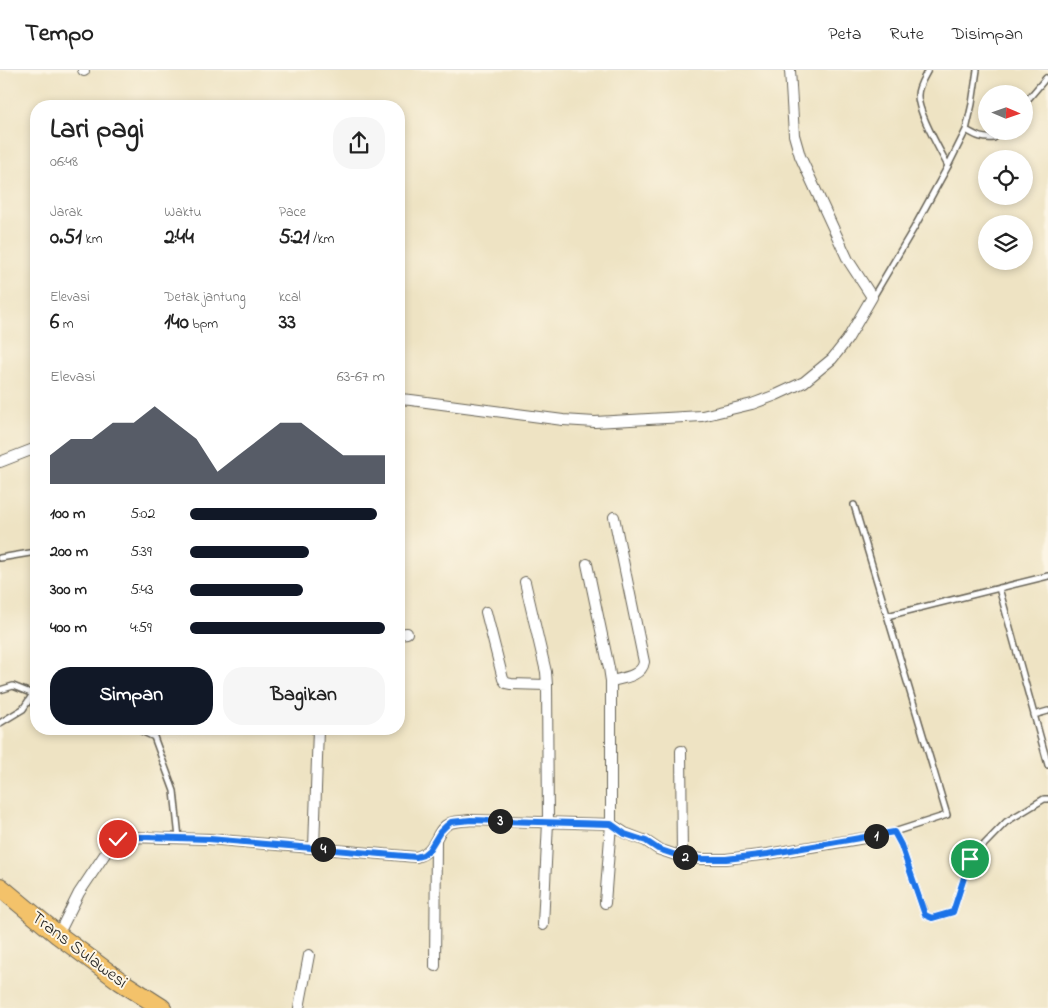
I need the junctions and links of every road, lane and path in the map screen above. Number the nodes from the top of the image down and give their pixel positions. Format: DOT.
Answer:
graph roads {
  1 [pos="790,70"];
  2 [pos="928,70"];
  3 [pos="977,70"];
  4 [pos="1046,78"];
  5 [pos="1033,93"];
  6 [pos="966,130"];
  7 [pos="978,137"];
  8 [pos="948,166"];
  9 [pos="872,297"];
  10 [pos="405,400"];
  11 [pos="30,450"];
  12 [pos="0,462"];
  13 [pos="854,505"];
  14 [pos="614,518"];
  15 [pos="30,553"];
  16 [pos="0,558"];
  17 [pos="587,564"];
  18 [pos="1048,576"];
  19 [pos="525,582"];
  20 [pos="999,588"];
  21 [pos="486,612"];
  22 [pos="887,616"];
  23 [pos="611,681"];
  24 [pos="547,685"];
  25 [pos="0,690"];
  26 [pos="30,692"];
  27 [pos="30,701"];
  28 [pos="1048,711"];
  29 [pos="1034,715"];
  30 [pos="0,723"];
  31 [pos="150,735"];
  32 [pos="318,735"];
  33 [pos="154,737"];
  34 [pos="681,751"];
  35 [pos="1048,765"];
  36 [pos="1048,799"];
  37 [pos="548,822"];
  38 [pos="611,824"];
  39 [pos="894,832"];
  40 [pos="871,837"];
  41 [pos="178,838"];
  42 [pos="436,840"];
  43 [pos="314,848"];
  44 [pos="682,857"];
  45 [pos="0,887"];
  46 [pos="605,902"];
  47 [pos="543,925"];
  48 [pos="58,935"];
  49 [pos="309,955"];
  50 [pos="435,966"];
  51 [pos="162,1008"];
  52 [pos="299,1008"];
  1 -- 9 [label="street"];
  2 -- 8 [label="lane"];
  3 -- 6 [label="lane"];
  4 -- 5 [label="lane"];
  6 -- 7 [label="lane"];
  6 -- 8 [label="lane"];
  8 -- 9 [label="lane"];
  9 -- 10 [label="street"];
  11 -- 12 [label="street"];
  13 -- 22 [label="lane"];
  14 -- 23 [label="street"];
  15 -- 16 [label="lane"];
  17 -- 23 [label="street"];
  18 -- 20 [label="lane"];
  19 -- 24 [label="street"];
  20 -- 22 [label="lane"];
  20 -- 29 [label="lane"];
  21 -- 24 [label="street"];
  22 -- 39 [label="lane"];
  23 -- 38 [label="street"];
  24 -- 37 [label="street"];
  25 -- 26 [label="lane"];
  27 -- 30 [label="lane"];
  28 -- 29 [label="lane"];
  29 -- 35 [label="lane"];
  31 -- 33 [label="lane"];
  32 -- 43 [label="street"];
  33 -- 41 [label="lane"];
  34 -- 44 [label="street"];
  36 -- 39 [label="lane"];
  37 -- 38 [label="street"];
  37 -- 42 [label="street"];
  37 -- 47 [label="street"];
  38 -- 44 [label="street"];
  38 -- 46 [label="street"];
  39 -- 40 [label="lane"];
  40 -- 44 [label="street"];
  41 -- 43 [label="street"];
  41 -- 48 [label="street"];
  42 -- 43 [label="street"];
  42 -- 50 [label="street"];
  45 -- 48 [label="highway, Trans Sulawesi"];
  48 -- 51 [label="highway, Trans Sulawesi"];
  49 -- 52 [label="street"];
}
